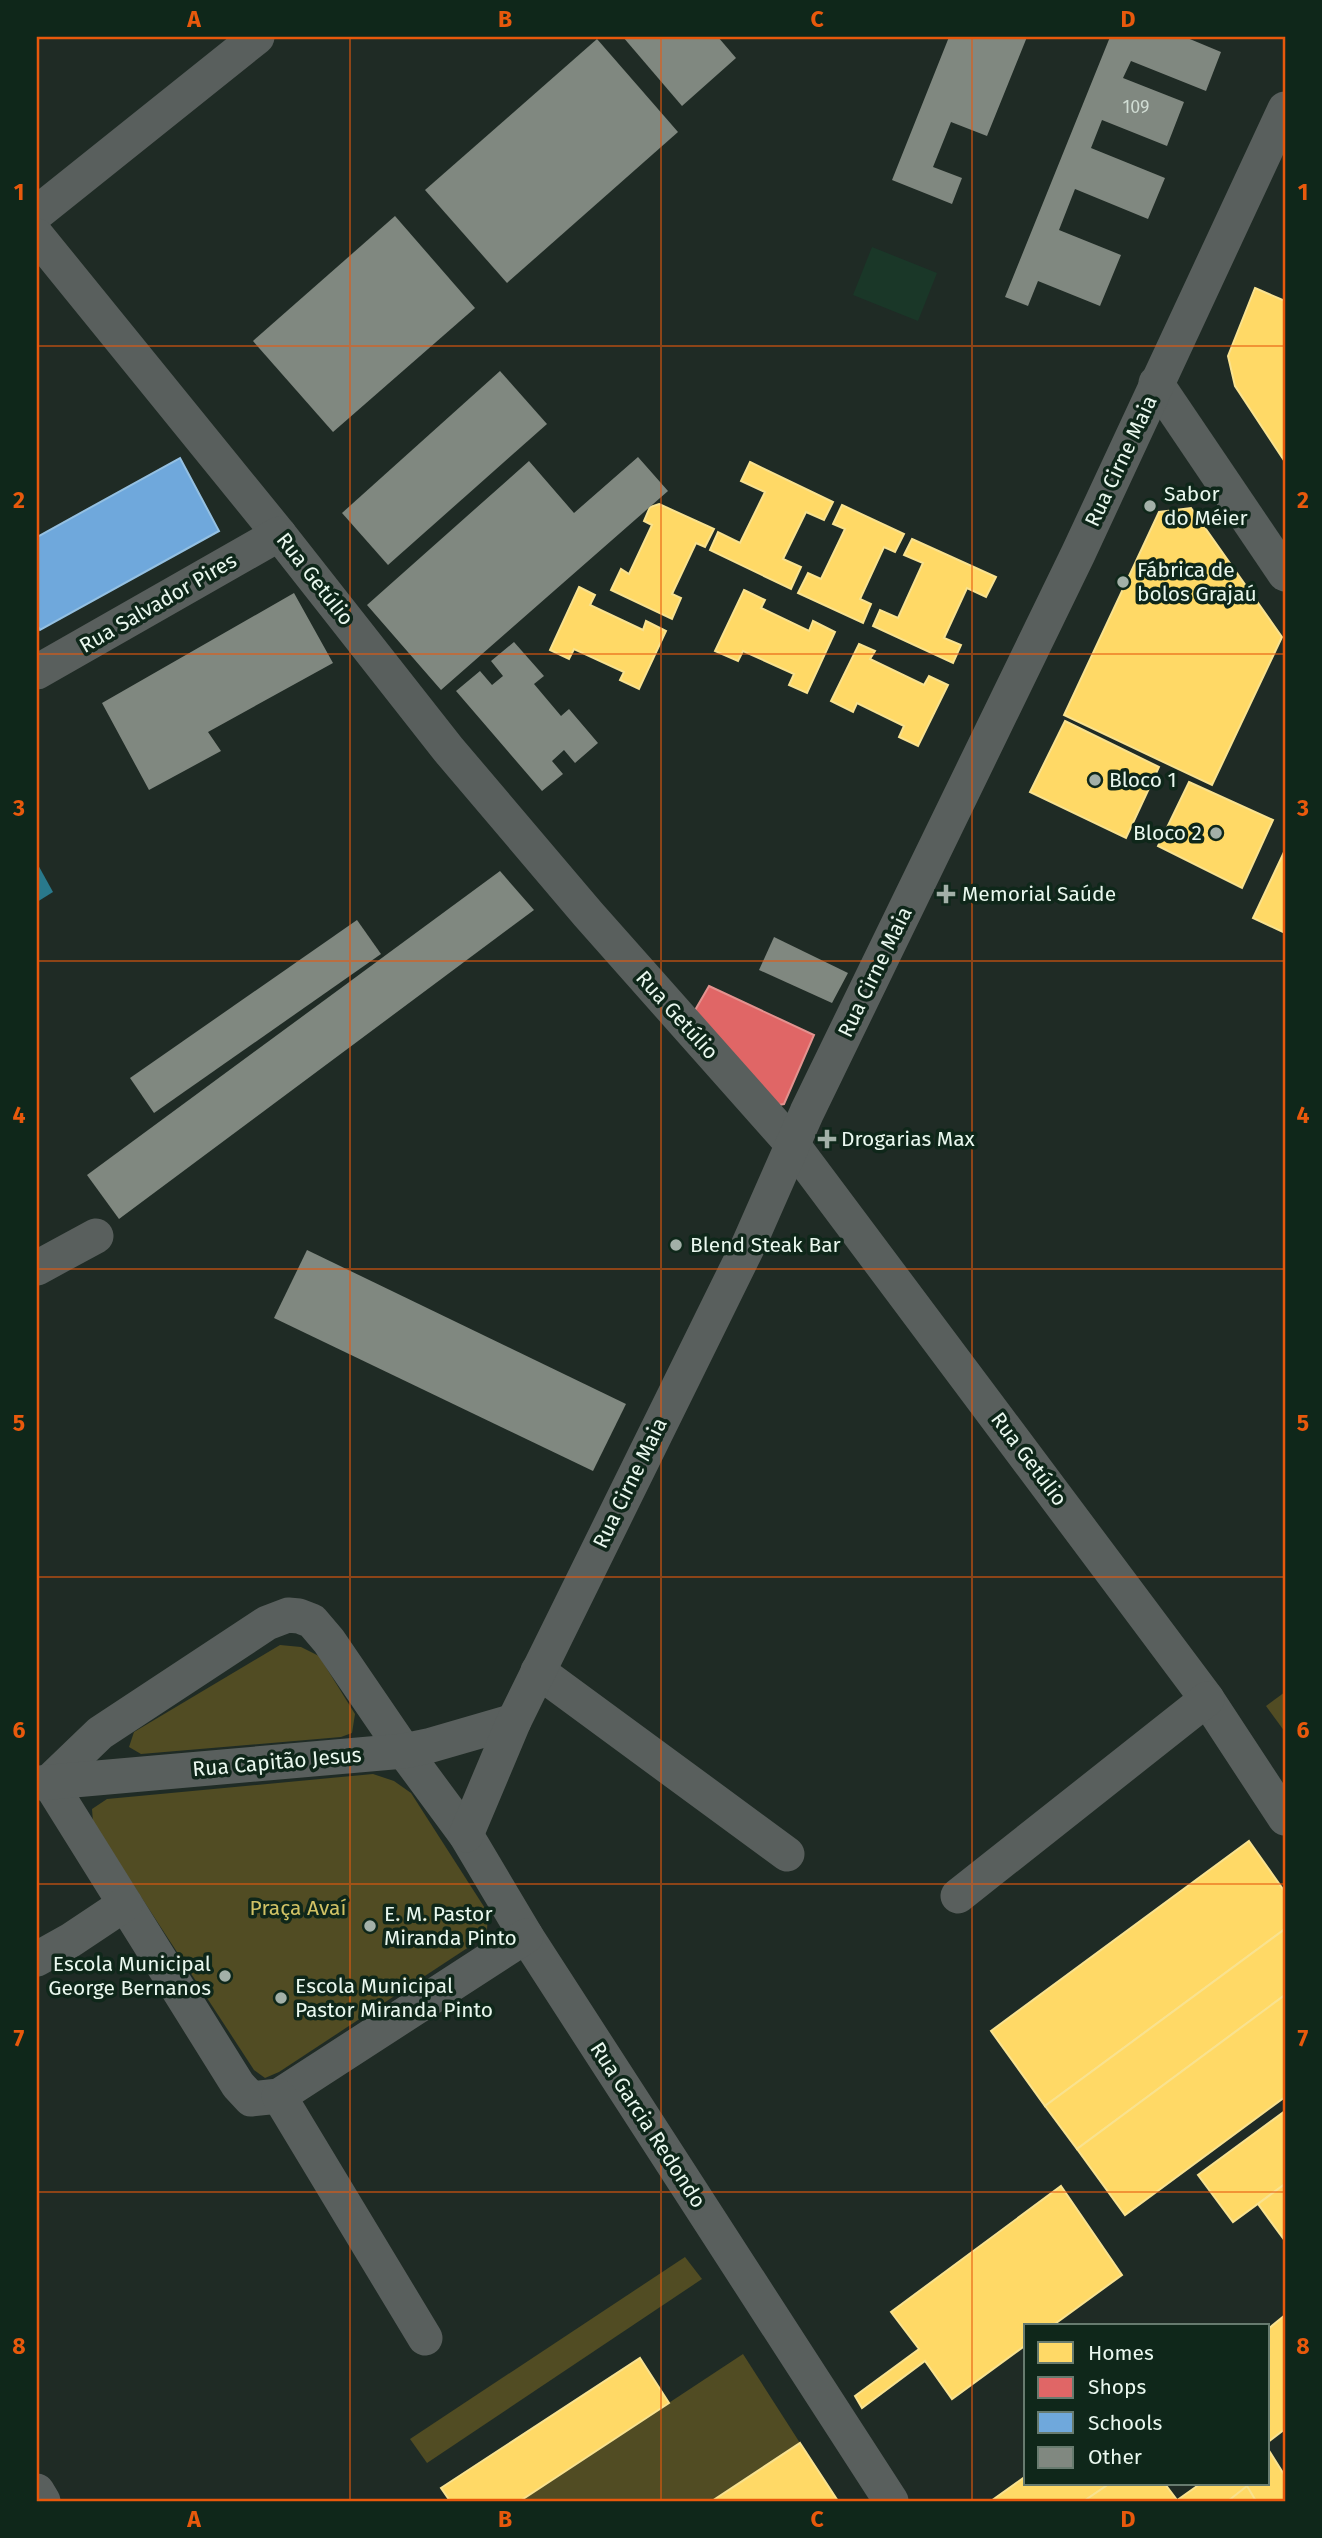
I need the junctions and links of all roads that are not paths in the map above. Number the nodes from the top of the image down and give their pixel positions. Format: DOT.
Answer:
graph roads {
  1 [pos="257,37"];
  2 [pos="1283,121"];
  3 [pos="37,212"];
  4 [pos="37,236"];
  5 [pos="1156,383"];
  6 [pos="279,534"];
  7 [pos="1285,574"];
  8 [pos="37,672"];
  9 [pos="792,1144"];
  10 [pos="96,1236"];
  11 [pos="37,1268"];
  12 [pos="538,1671"];
  13 [pos="1207,1699"];
  14 [pos="514,1720"];
  15 [pos="404,1751"];
  16 [pos="43,1783"];
  17 [pos="1285,1818"];
  18 [pos="466,1835"];
  19 [pos="788,1854"];
  20 [pos="958,1896"];
  21 [pos="125,1904"];
  22 [pos="526,1936"];
  23 [pos="37,1959"];
  24 [pos="279,2096"];
  25 [pos="425,2338"];
  26 [pos="37,2491"];
  27 [pos="43,2501"];
  28 [pos="891,2501"];
  1 -- 3 [label="street"];
  2 -- 5 [label="street, Rua Cirne Maia"];
  4 -- 6 [label="street, Rua Getúlio"];
  5 -- 7 [label="street"];
  5 -- 9 [label="street, Rua Cirne Maia"];
  6 -- 8 [label="street, Rua Salvador Pires"];
  6 -- 9 [label="street, Rua Getúlio"];
  9 -- 12 [label="street, Rua Cirne Maia"];
  9 -- 13 [label="street, Rua Getúlio"];
  10 -- 11 [label="street"];
  12 -- 14 [label="street, Rua Cirne Maia"];
  12 -- 19 [label="street"];
  13 -- 17 [label="street, Rua Getúlio"];
  13 -- 20 [label="street"];
  14 -- 15 [label="street, Rua Capitão Jesus"];
  14 -- 18 [label="street, Rua Cirne Maia"];
  15 -- 16 [label="street, Rua Capitão Jesus"];
  15 -- 16 [label="street"];
  15 -- 18 [label="street, Rua Garcia Redondo"];
  16 -- 21 [label="street"];
  18 -- 22 [label="street, Rua Garcia Redondo"];
  21 -- 23 [label="street"];
  21 -- 24 [label="street"];
  22 -- 24 [label="street"];
  22 -- 28 [label="street, Rua Garcia Redondo"];
  24 -- 25 [label="street"];
  26 -- 27 [label="street"];
}
